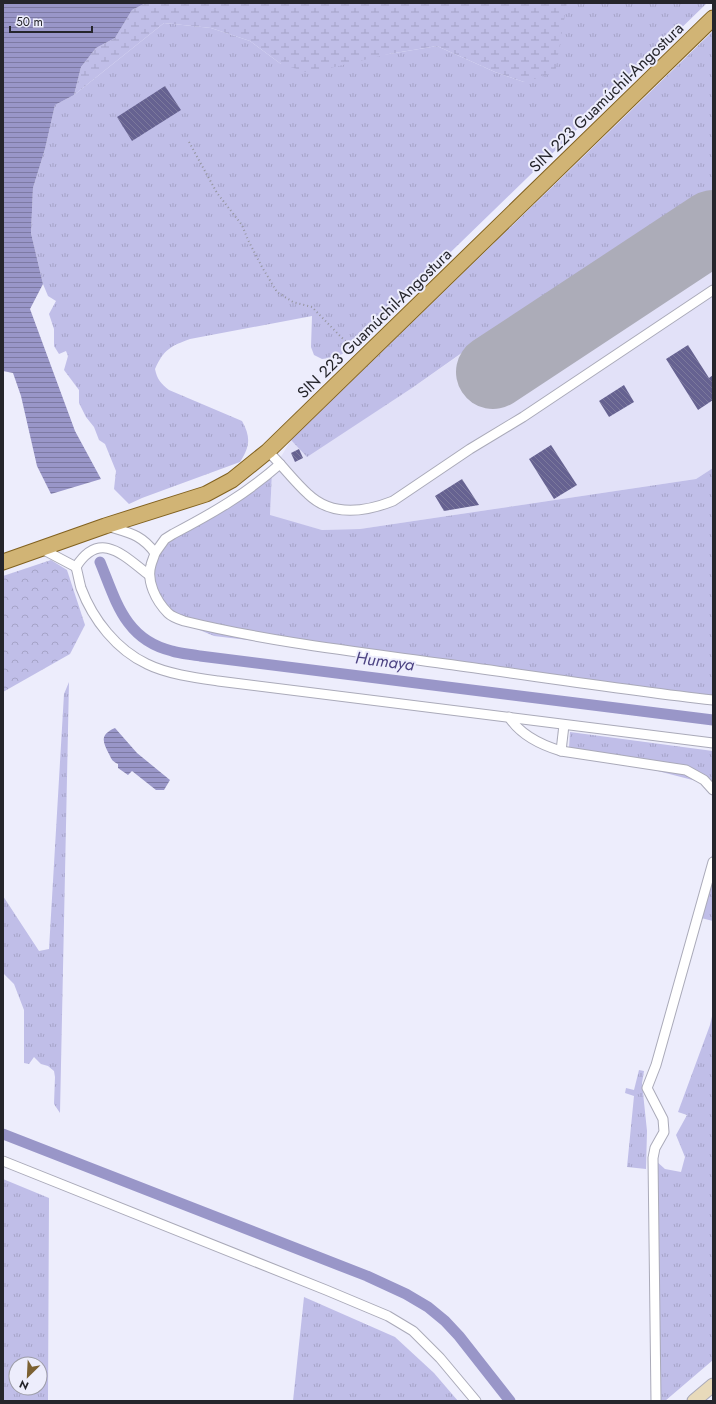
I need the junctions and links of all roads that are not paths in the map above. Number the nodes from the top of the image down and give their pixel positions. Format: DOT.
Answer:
graph roads {
  1 [pos="713,18"];
  2 [pos="713,290"];
  3 [pos="268,451"];
  4 [pos="280,464"];
  5 [pos="105,526"];
  6 [pos="42,549"];
  7 [pos="156,553"];
  8 [pos="3,562"];
  9 [pos="76,567"];
  10 [pos="149,575"];
  11 [pos="713,700"];
  12 [pos="509,717"];
  13 [pos="564,725"];
  14 [pos="713,743"];
  15 [pos="561,751"];
  16 [pos="713,790"];
  17 [pos="713,862"];
  18 [pos="3,1161"];
  19 [pos="713,1385"];
  20 [pos="476,1401"];
  21 [pos="656,1401"];
  22 [pos="694,1401"];
  1 -- 3 [label="main road, SIN 223 Guamúchil-Angostura"];
  2 -- 4 [label="street"];
  3 -- 4 [label="street"];
  3 -- 5 [label="main road, SIN 223 Guamúchil-Angostura"];
  4 -- 7 [label="street"];
  5 -- 6 [label="main road, SIN 223 Guamúchil-Angostura"];
  5 -- 7 [label="street"];
  6 -- 8 [label="main road, SIN 223 Guamúchil-Angostura"];
  6 -- 9 [label="street"];
  7 -- 10 [label="street"];
  9 -- 10 [label="street"];
  9 -- 12 [label="street"];
  10 -- 11 [label="street"];
  12 -- 13 [label="street"];
  12 -- 15 [label="street"];
  13 -- 14 [label="street"];
  13 -- 15 [label="street"];
  15 -- 16 [label="street"];
  17 -- 21 [label="street"];
  18 -- 20 [label="street"];
  19 -- 22 [label="street"];
}
